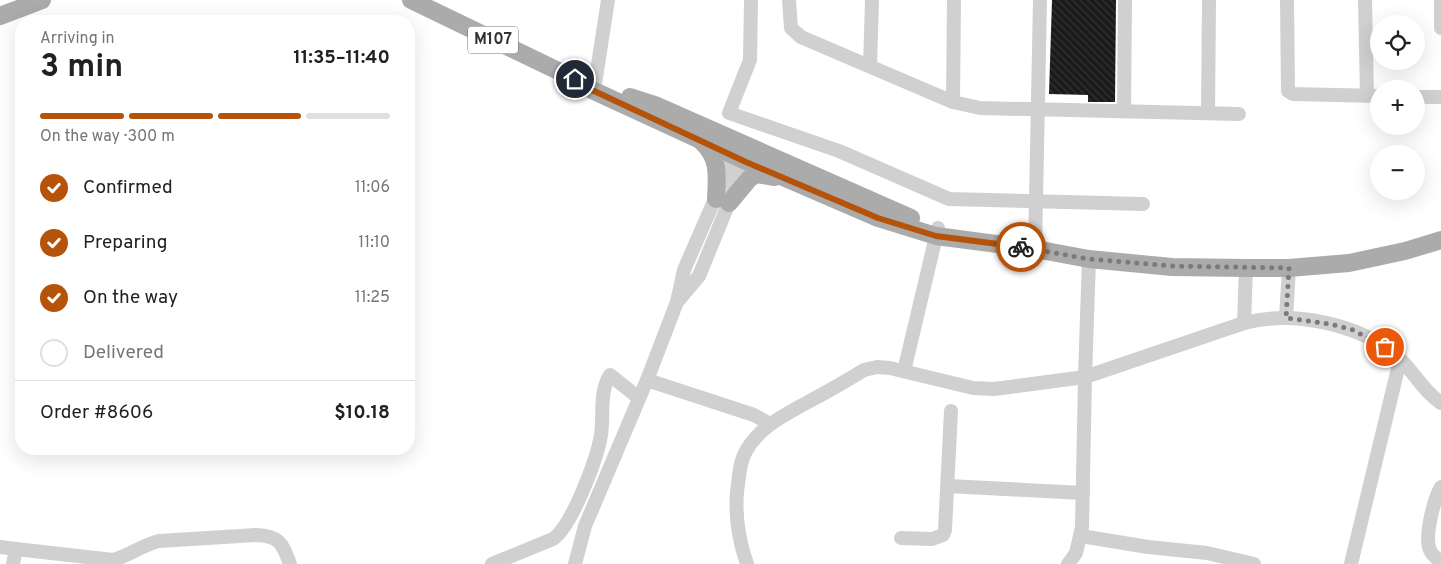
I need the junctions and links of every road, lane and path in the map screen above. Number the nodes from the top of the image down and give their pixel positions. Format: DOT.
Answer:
graph roads {
  1 [pos="42,0"];
  2 [pos="411,0"];
  3 [pos="608,0"];
  4 [pos="751,0"];
  5 [pos="789,0"];
  6 [pos="872,0"];
  7 [pos="954,0"];
  8 [pos="1040,0"];
  9 [pos="1125,0"];
  10 [pos="1209,0"];
  11 [pos="1287,0"];
  12 [pos="1365,0"];
  13 [pos="1441,0"];
  14 [pos="0,16"];
  15 [pos="1441,28"];
  16 [pos="870,66"];
  17 [pos="1372,80"];
  18 [pos="593,87"];
  19 [pos="1370,96"];
  20 [pos="1425,97"];
  21 [pos="1441,97"];
  22 [pos="953,102"];
  23 [pos="1038,110"];
  24 [pos="1124,112"];
  25 [pos="1208,113"];
  26 [pos="1239,114"];
  27 [pos="718,133"];
  28 [pos="698,139"];
  29 [pos="771,156"];
  30 [pos="741,157"];
  31 [pos="799,184"];
  32 [pos="722,201"];
  33 [pos="1036,201"];
  34 [pos="1143,204"];
  35 [pos="937,232"];
  36 [pos="1441,240"];
  37 [pos="1035,249"];
  38 [pos="1089,259"];
  39 [pos="1246,268"];
  40 [pos="1289,268"];
  41 [pos="1286,318"];
  42 [pos="1244,322"];
  43 [pos="1400,360"];
  44 [pos="904,370"];
  45 [pos="1085,377"];
  46 [pos="647,380"];
  47 [pos="639,398"];
  48 [pos="1441,403"];
  49 [pos="952,412"];
  50 [pos="770,424"];
  51 [pos="948,486"];
  52 [pos="1441,487"];
  53 [pos="1083,493"];
  54 [pos="1081,536"];
  55 [pos="900,538"];
  56 [pos="0,547"];
  57 [pos="16,549"];
  58 [pos="1441,562"];
  59 [pos="13,564"];
  60 [pos="290,564"];
  61 [pos="492,564"];
  62 [pos="575,564"];
  63 [pos="747,564"];
  64 [pos="1068,564"];
  65 [pos="1254,564"];
  66 [pos="1351,564"];
  1 -- 14 [label="main road"];
  2 -- 18 [label="main road, M107"];
  3 -- 18 [label="street"];
  4 -- 33 [label="street"];
  5 -- 16 [label="street"];
  6 -- 16 [label="street"];
  7 -- 22 [label="street"];
  8 -- 23 [label="street"];
  9 -- 24 [label="street"];
  10 -- 25 [label="street"];
  11 -- 19 [label="street"];
  12 -- 17 [label="street"];
  13 -- 15 [label="street"];
  16 -- 22 [label="street"];
  18 -- 27 [label="main road, M107"];
  18 -- 28 [label="main road, M107"];
  20 -- 21 [label="street"];
  22 -- 23 [label="street"];
  23 -- 24 [label="street"];
  23 -- 33 [label="street"];
  24 -- 25 [label="street"];
  25 -- 26 [label="street"];
  27 -- 29 [label="main road, M107"];
  27 -- 30 [label="main road"];
  28 -- 30 [label="main road, M107"];
  28 -- 32 [label="main road"];
  29 -- 30 [label="main road"];
  29 -- 35 [label="main road, M107"];
  30 -- 31 [label="main road, M107"];
  30 -- 32 [label="street"];
  31 -- 32 [label="main road"];
  31 -- 35 [label="main road, M107"];
  32 -- 46 [label="street"];
  33 -- 34 [label="street"];
  33 -- 37 [label="street"];
  35 -- 37 [label="main road, M107"];
  35 -- 44 [label="street"];
  36 -- 40 [label="main road, M107"];
  37 -- 38 [label="main road, M107"];
  38 -- 39 [label="main road, M107"];
  38 -- 45 [label="street"];
  39 -- 40 [label="main road, M107"];
  39 -- 42 [label="street"];
  40 -- 41 [label="street"];
  41 -- 42 [label="street"];
  41 -- 43 [label="street"];
  42 -- 45 [label="street"];
  43 -- 48 [label="street"];
  43 -- 66 [label="street"];
  44 -- 45 [label="street"];
  44 -- 50 [label="street"];
  45 -- 53 [label="street"];
  46 -- 47 [label="street"];
  46 -- 50 [label="street"];
  47 -- 61 [label="street"];
  47 -- 62 [label="street"];
  49 -- 51 [label="street"];
  50 -- 63 [label="street"];
  51 -- 53 [label="street"];
  51 -- 55 [label="street"];
  52 -- 58 [label="street"];
  53 -- 54 [label="street"];
  54 -- 64 [label="street"];
  54 -- 65 [label="street"];
  56 -- 57 [label="street"];
  57 -- 59 [label="street"];
  57 -- 60 [label="street"];
}
